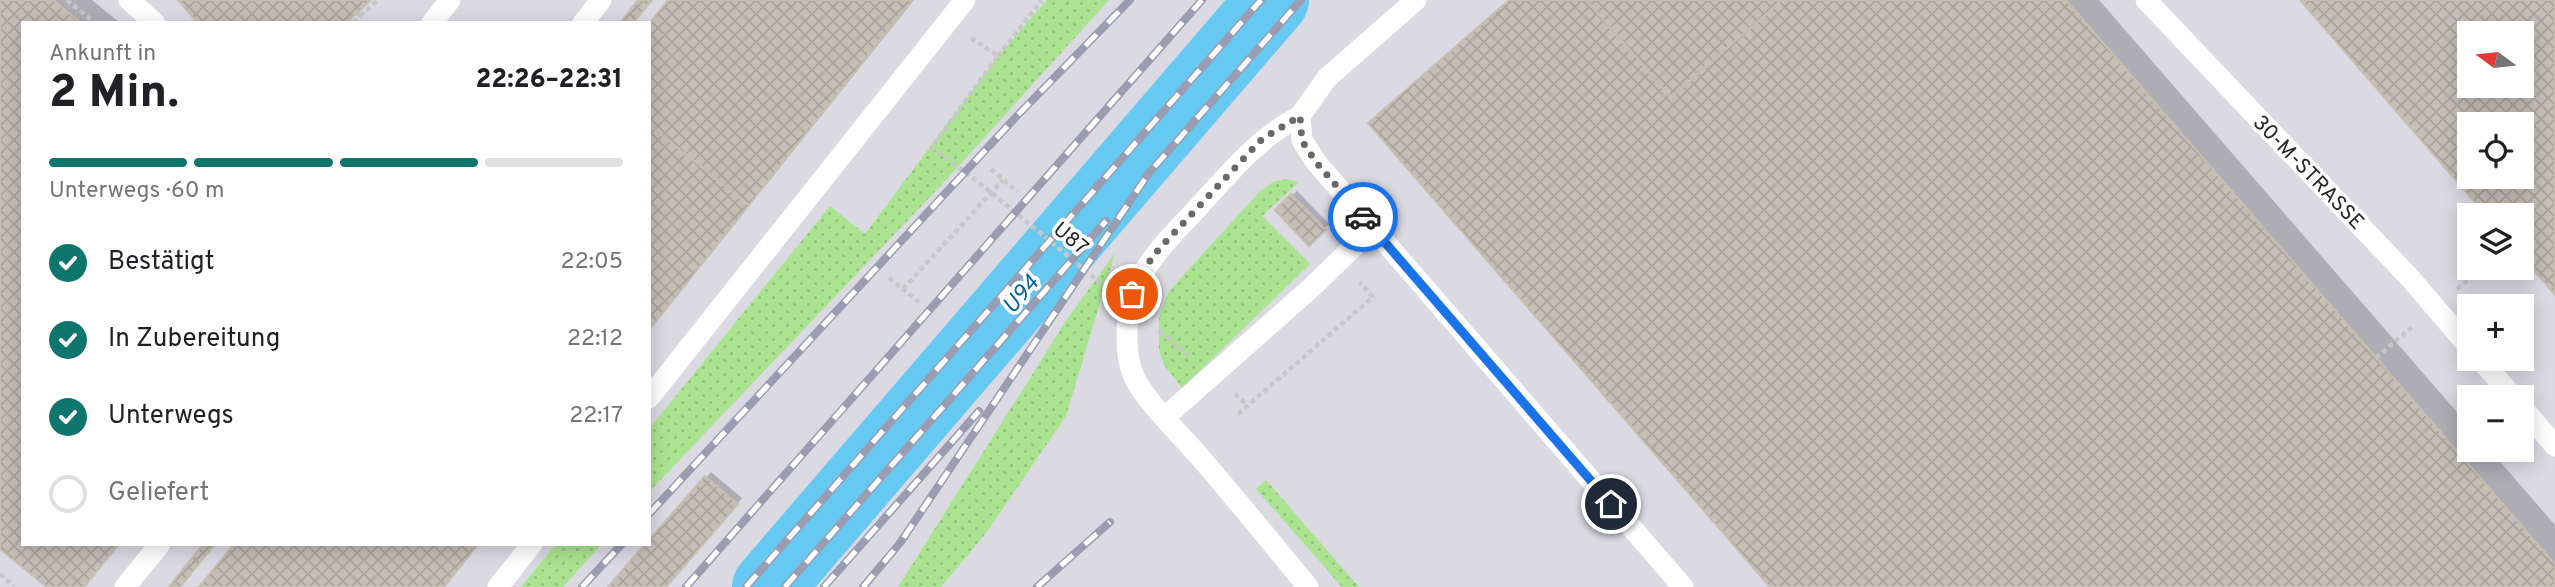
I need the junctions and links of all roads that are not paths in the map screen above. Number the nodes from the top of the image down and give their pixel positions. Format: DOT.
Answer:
graph roads {
  1 [pos="129,0"];
  2 [pos="450,0"];
  3 [pos="601,0"];
  4 [pos="965,0"];
  5 [pos="1416,0"];
  6 [pos="2146,0"];
  7 [pos="153,21"];
  8 [pos="434,21"];
  9 [pos="585,21"];
  10 [pos="1300,116"];
  11 [pos="1373,228"];
  12 [pos="2457,333"];
  13 [pos="2490,371"];
  14 [pos="2503,385"];
  15 [pos="651,395"];
  16 [pos="1165,417"];
  17 [pos="2534,421"];
  18 [pos="2555,446"];
  19 [pos="158,546"];
  20 [pos="531,546"];
  21 [pos="127,586"];
  22 [pos="498,587"];
  23 [pos="1308,587"];
  24 [pos="1683,587"];
  1 -- 7 [label="lane"];
  2 -- 8 [label="lane"];
  3 -- 9 [label="lane"];
  4 -- 15 [label="lane"];
  5 -- 10 [label="lane"];
  6 -- 12 [label="lane, 30-M-STRASSE"];
  10 -- 11 [label="lane"];
  10 -- 16 [label="lane"];
  11 -- 16 [label="lane"];
  11 -- 24 [label="lane"];
  13 -- 14 [label="lane"];
  16 -- 23 [label="lane"];
  17 -- 18 [label="lane"];
  19 -- 21 [label="lane"];
  20 -- 22 [label="lane"];
}
